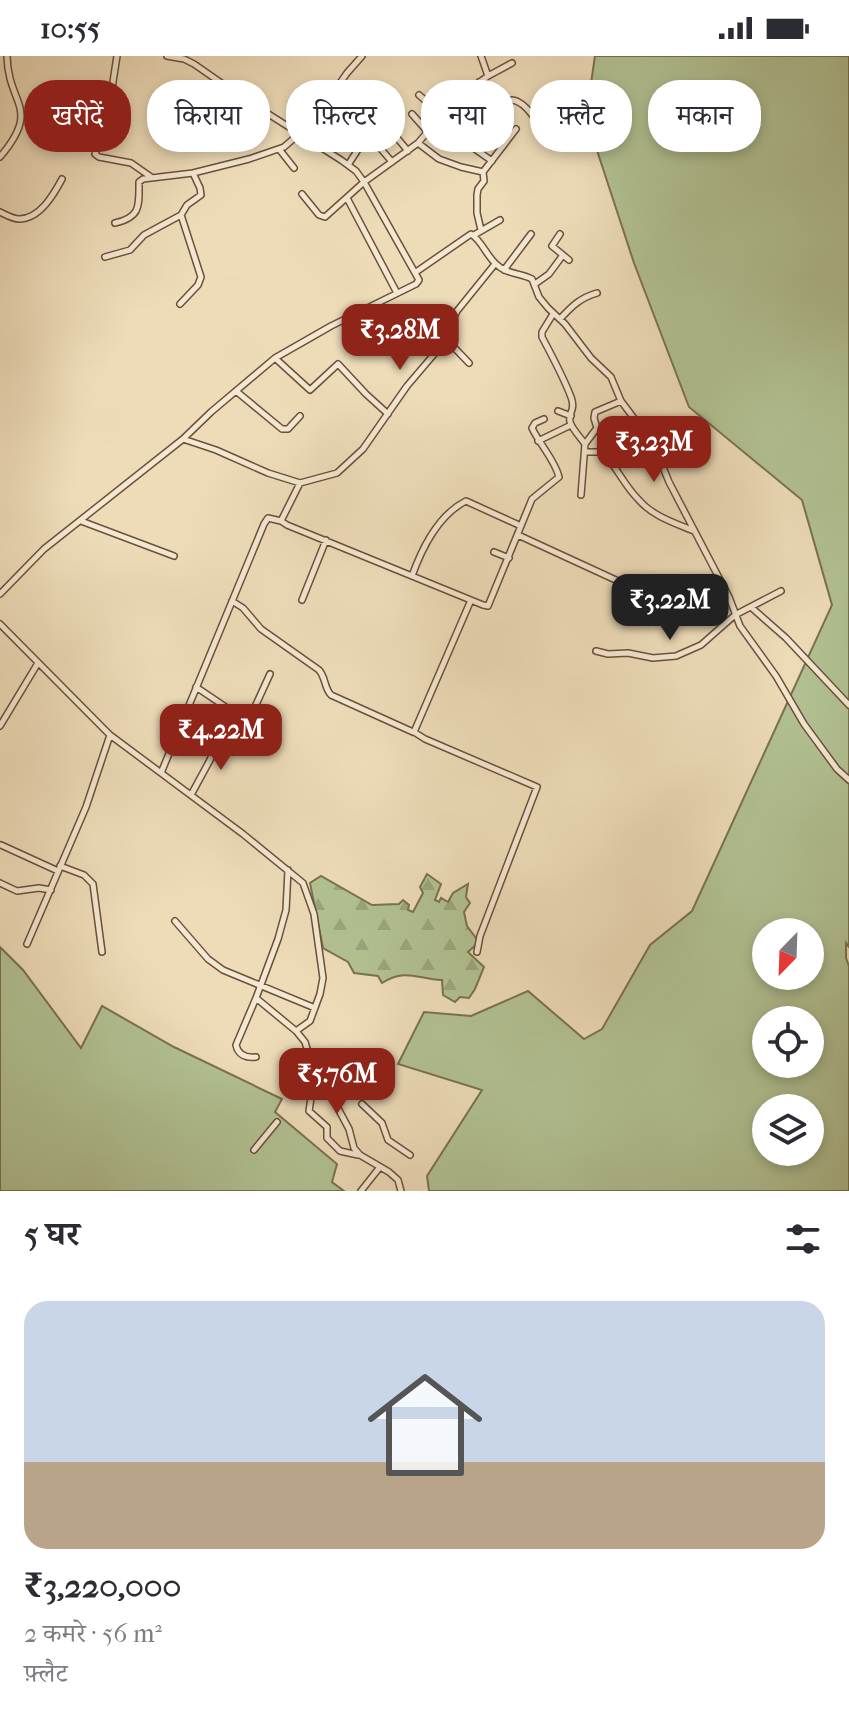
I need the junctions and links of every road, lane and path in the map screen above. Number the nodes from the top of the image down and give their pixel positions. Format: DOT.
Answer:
graph roads {
  1 [pos="7,56"];
  2 [pos="117,56"];
  3 [pos="167,56"];
  4 [pos="362,56"];
  5 [pos="481,56"];
  6 [pos="512,63"];
  7 [pos="488,76"];
  8 [pos="342,80"];
  9 [pos="482,80"];
  10 [pos="412,114"];
  11 [pos="421,124"];
  12 [pos="286,125"];
  13 [pos="516,129"];
  14 [pos="421,139"];
  15 [pos="418,143"];
  16 [pos="286,146"];
  17 [pos="405,147"];
  18 [pos="279,149"];
  19 [pos="408,151"];
  20 [pos="328,152"];
  21 [pos="356,152"];
  22 [pos="384,152"];
  23 [pos="479,152"];
  24 [pos="0,157"];
  25 [pos="492,161"];
  26 [pos="392,162"];
  27 [pos="348,165"];
  28 [pos="294,168"];
  29 [pos="483,172"];
  30 [pos="193,173"];
  31 [pos="152,177"];
  32 [pos="62,179"];
  33 [pos="364,182"];
  34 [pos="302,194"];
  35 [pos="347,198"];
  36 [pos="0,212"];
  37 [pos="181,215"];
  38 [pos="500,220"];
  39 [pos="115,223"];
  40 [pos="481,230"];
  41 [pos="531,234"];
  42 [pos="560,234"];
  43 [pos="474,235"];
  44 [pos="563,255"];
  45 [pos="105,257"];
  46 [pos="569,260"];
  47 [pos="495,264"];
  48 [pos="504,270"];
  49 [pos="416,272"];
  50 [pos="535,284"];
  51 [pos="397,293"];
  52 [pos="597,293"];
  53 [pos="180,304"];
  54 [pos="361,311"];
  55 [pos="553,314"];
  56 [pos="560,319"];
  57 [pos="399,326"];
  58 [pos="445,337"];
  59 [pos="275,358"];
  60 [pos="469,363"];
  61 [pos="236,391"];
  62 [pos="621,401"];
  63 [pos="558,411"];
  64 [pos="388,414"];
  65 [pos="300,416"];
  66 [pos="571,416"];
  67 [pos="544,419"];
  68 [pos="571,425"];
  69 [pos="183,439"];
  70 [pos="538,441"];
  71 [pos="585,444"];
  72 [pos="654,445"];
  73 [pos="585,452"];
  74 [pos="615,467"];
  75 [pos="300,483"];
  76 [pos="581,495"];
  77 [pos="81,521"];
  78 [pos="281,521"];
  79 [pos="521,526"];
  80 [pos="695,532"];
  81 [pos="518,535"];
  82 [pos="326,540"];
  83 [pos="494,552"];
  84 [pos="174,556"];
  85 [pos="509,558"];
  86 [pos="412,576"];
  87 [pos="631,587"];
  88 [pos="781,591"];
  89 [pos="0,594"];
  90 [pos="302,600"];
  91 [pos="471,600"];
  92 [pos="232,601"];
  93 [pos="752,608"];
  94 [pos="735,615"];
  95 [pos="0,624"];
  96 [pos="596,651"];
  97 [pos="38,663"];
  98 [pos="270,674"];
  99 [pos="196,687"];
  100 [pos="849,705"];
  101 [pos="0,726"];
  102 [pos="414,732"];
  103 [pos="110,735"];
  104 [pos="220,735"];
  105 [pos="161,773"];
  106 [pos="849,780"];
  107 [pos="191,795"];
  108 [pos="1,845"];
  109 [pos="59,869"];
  110 [pos="288,870"];
  111 [pos="0,883"];
  112 [pos="51,890"];
  113 [pos="175,921"];
  114 [pos="27,944"];
  115 [pos="102,952"];
  116 [pos="477,952"];
  117 [pos="260,986"];
  118 [pos="256,998"];
  119 [pos="315,1008"];
  120 [pos="296,1031"];
  121 [pos="256,1057"];
  122 [pos="322,1069"];
  123 [pos="383,1069"];
  124 [pos="311,1098"];
  125 [pos="362,1104"];
  126 [pos="277,1122"];
  127 [pos="254,1150"];
  128 [pos="360,1155"];
  129 [pos="410,1155"];
  130 [pos="380,1167"];
  131 [pos="363,1189"];
  132 [pos="373,1191"];
  133 [pos="401,1191"];
  1 -- 24 [label="street"];
  2 -- 31 [label="street"];
  3 -- 12 [label="street"];
  4 -- 8 [label="street"];
  5 -- 7 [label="street"];
  6 -- 7 [label="street"];
  7 -- 9 [label="street"];
  10 -- 11 [label="street"];
  13 -- 25 [label="street"];
  14 -- 15 [label="street"];
  15 -- 19 [label="street"];
  15 -- 29 [label="street"];
  16 -- 18 [label="street"];
  17 -- 19 [label="street"];
  18 -- 28 [label="street"];
  18 -- 30 [label="street"];
  19 -- 26 [label="street"];
  20 -- 27 [label="street"];
  21 -- 27 [label="street"];
  22 -- 26 [label="street"];
  23 -- 25 [label="street"];
  25 -- 29 [label="street"];
  26 -- 33 [label="street"];
  27 -- 33 [label="street"];
  29 -- 40 [label="street"];
  30 -- 31 [label="street"];
  30 -- 37 [label="street"];
  31 -- 39 [label="street"];
  32 -- 36 [label="street"];
  33 -- 35 [label="street"];
  33 -- 49 [label="street"];
  34 -- 35 [label="street"];
  35 -- 51 [label="street"];
  37 -- 45 [label="street"];
  37 -- 53 [label="street"];
  38 -- 40 [label="street"];
  40 -- 43 [label="street"];
  41 -- 48 [label="street"];
  42 -- 44 [label="street"];
  43 -- 47 [label="street"];
  43 -- 49 [label="street"];
  44 -- 46 [label="street"];
  44 -- 50 [label="street"];
  47 -- 48 [label="street"];
  47 -- 58 [label="street"];
  48 -- 50 [label="street"];
  49 -- 51 [label="street"];
  50 -- 55 [label="street"];
  51 -- 54 [label="street"];
  52 -- 56 [label="street"];
  54 -- 57 [label="street"];
  54 -- 59 [label="street"];
  55 -- 56 [label="street"];
  55 -- 66 [label="street"];
  56 -- 62 [label="street"];
  58 -- 60 [label="street"];
  58 -- 64 [label="street"];
  59 -- 61 [label="street"];
  59 -- 64 [label="street"];
  61 -- 65 [label="street"];
  61 -- 69 [label="street"];
  62 -- 71 [label="street"];
  62 -- 72 [label="street"];
  63 -- 66 [label="street"];
  64 -- 75 [label="street"];
  66 -- 68 [label="street"];
  67 -- 70 [label="street"];
  68 -- 70 [label="street"];
  68 -- 71 [label="street"];
  69 -- 75 [label="street"];
  69 -- 77 [label="street"];
  70 -- 79 [label="street"];
  71 -- 73 [label="street"];
  72 -- 74 [label="street"];
  72 -- 80 [label="street"];
  73 -- 74 [label="street"];
  73 -- 76 [label="street"];
  74 -- 80 [label="street"];
  75 -- 78 [label="street"];
  77 -- 84 [label="street"];
  77 -- 89 [label="street"];
  78 -- 82 [label="street"];
  78 -- 92 [label="street"];
  79 -- 81 [label="street"];
  79 -- 86 [label="street"];
  80 -- 94 [label="street"];
  81 -- 85 [label="street"];
  81 -- 87 [label="street"];
  82 -- 86 [label="street"];
  82 -- 90 [label="street"];
  83 -- 85 [label="street"];
  85 -- 91 [label="street"];
  86 -- 91 [label="street"];
  88 -- 93 [label="street"];
  91 -- 102 [label="street"];
  92 -- 99 [label="street"];
  92 -- 102 [label="street"];
  93 -- 94 [label="street"];
  93 -- 100 [label="street"];
  94 -- 96 [label="street"];
  94 -- 106 [label="street"];
  95 -- 97 [label="street"];
  97 -- 101 [label="street"];
  97 -- 103 [label="street"];
  98 -- 99 [label="street"];
  99 -- 105 [label="street"];
  102 -- 116 [label="street"];
  103 -- 105 [label="street"];
  103 -- 109 [label="street"];
  104 -- 107 [label="street"];
  105 -- 107 [label="street"];
  107 -- 110 [label="street"];
  108 -- 109 [label="street"];
  109 -- 112 [label="street"];
  109 -- 115 [label="street"];
  110 -- 117 [label="street"];
  110 -- 119 [label="street"];
  111 -- 112 [label="street"];
  112 -- 114 [label="street"];
  113 -- 117 [label="street"];
  117 -- 118 [label="street"];
  117 -- 119 [label="street"];
  118 -- 120 [label="street"];
  118 -- 121 [label="street"];
  119 -- 120 [label="street"];
  120 -- 122 [label="street"];
  122 -- 123 [label="street"];
  122 -- 128 [label="street"];
  124 -- 128 [label="street"];
  125 -- 129 [label="street"];
  126 -- 127 [label="street"];
  128 -- 130 [label="street"];
  130 -- 131 [label="street"];
  130 -- 133 [label="street"];
  131 -- 132 [label="street"];
}
